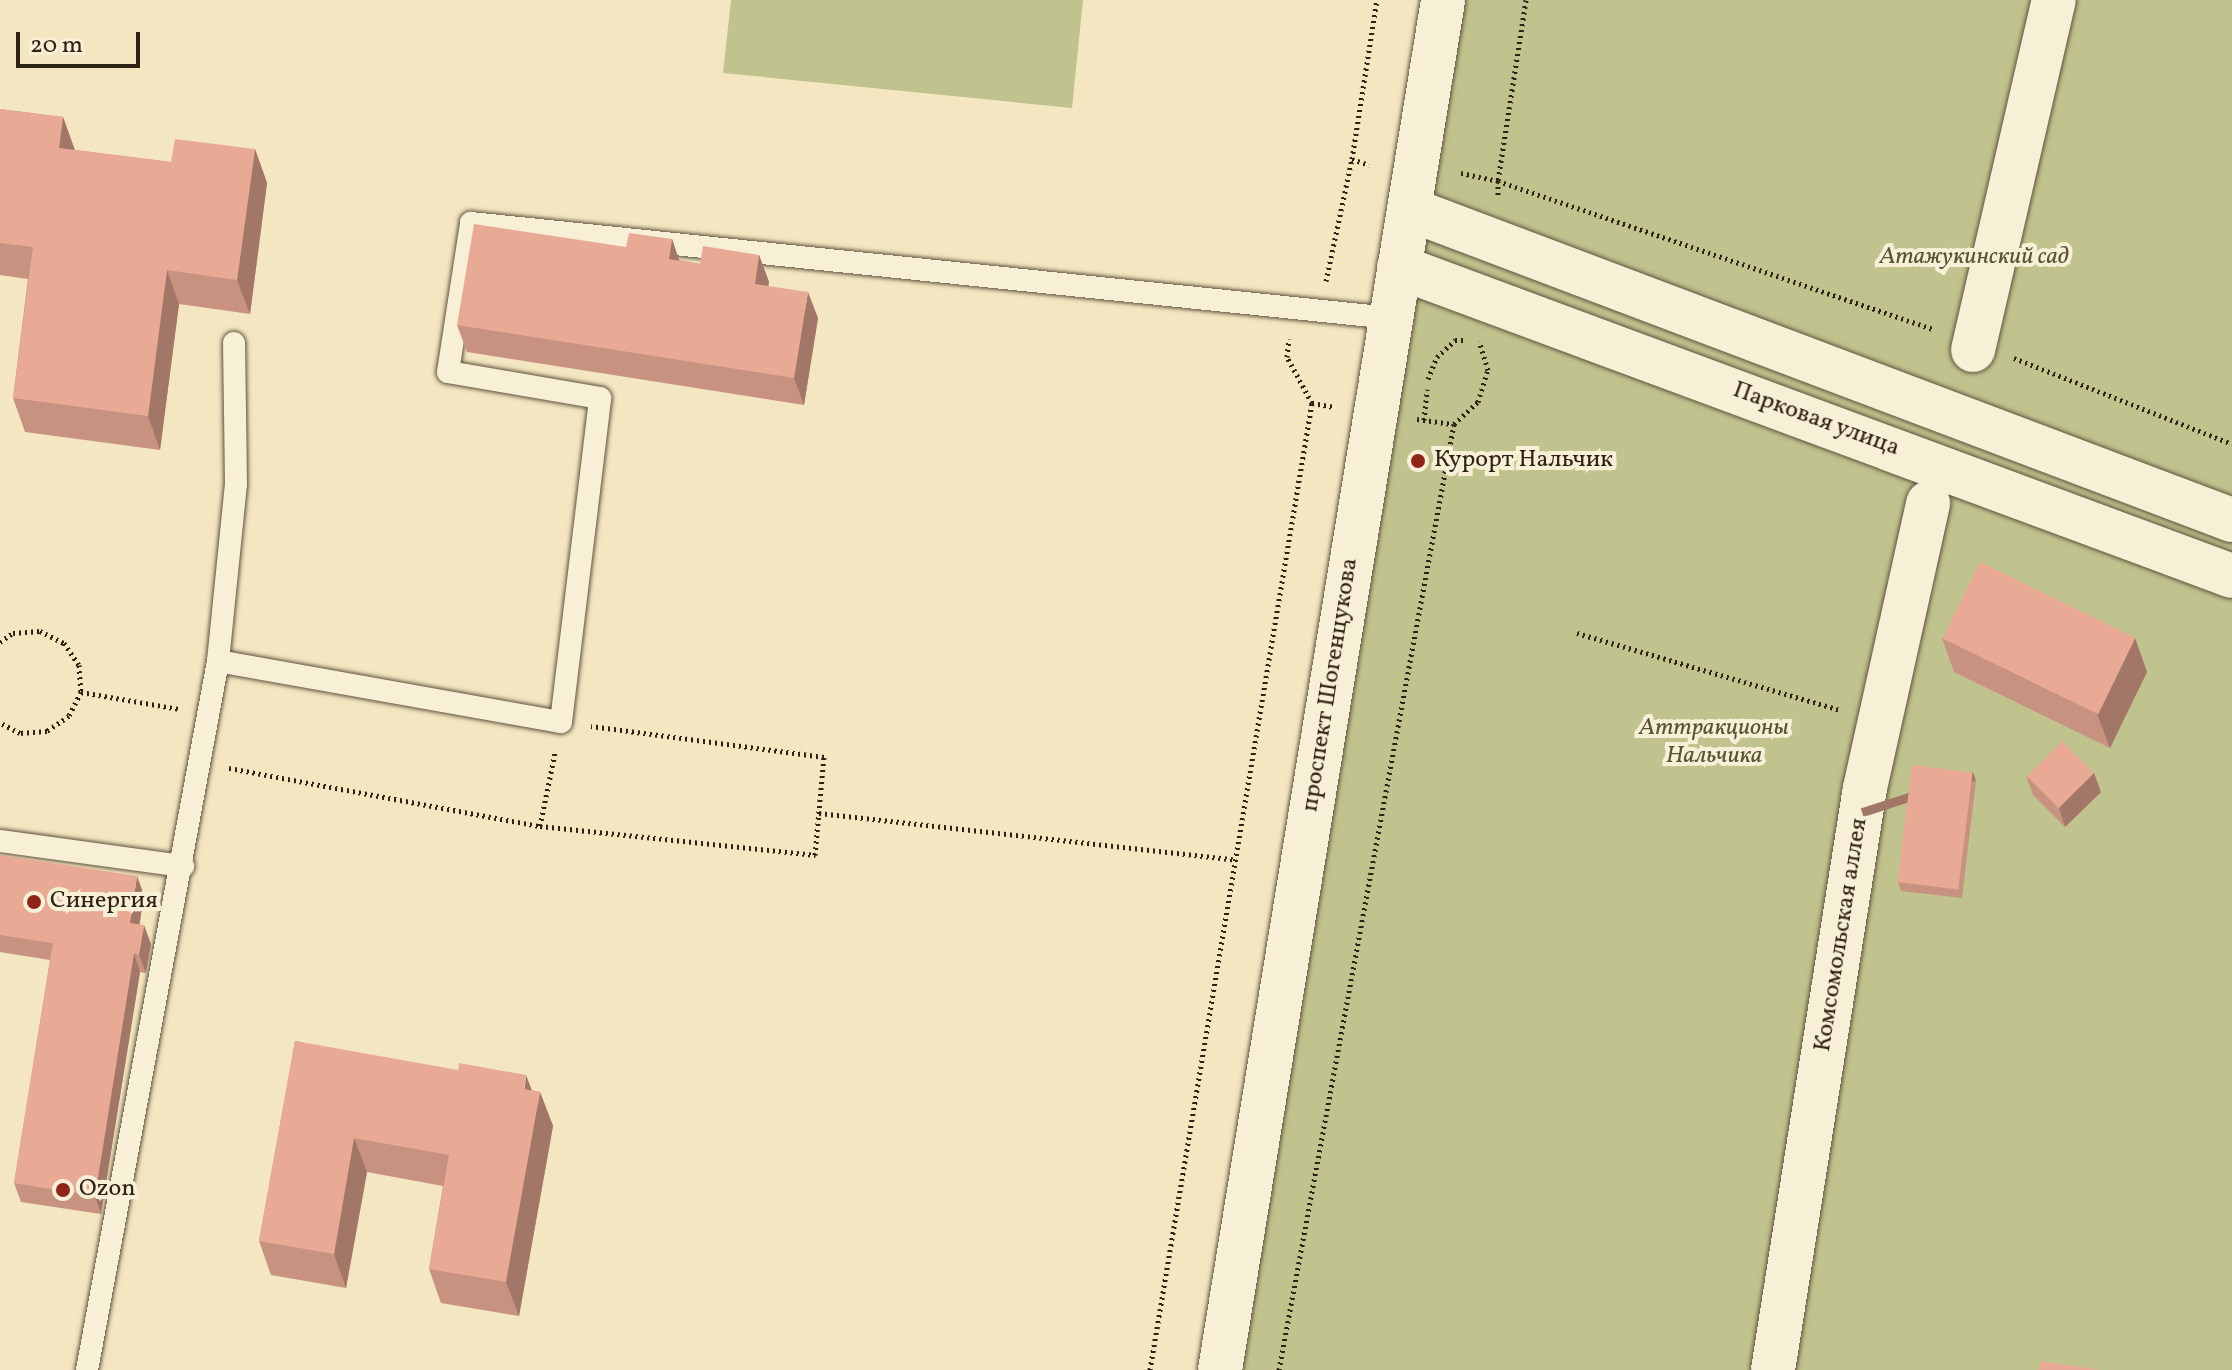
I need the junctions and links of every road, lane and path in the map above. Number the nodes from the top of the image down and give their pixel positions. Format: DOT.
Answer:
graph roads {
  1 [pos="1377,0"];
  2 [pos="1443,0"];
  3 [pos="1526,0"];
  4 [pos="2054,0"];
  5 [pos="1352,159"];
  6 [pos="1369,165"];
  7 [pos="1461,173"];
  8 [pos="1498,181"];
  9 [pos="1345,196"];
  10 [pos="1409,209"];
  11 [pos="1498,211"];
  12 [pos="1399,267"];
  13 [pos="1391,318"];
  14 [pos="234,343"];
  15 [pos="1974,347"];
  16 [pos="1312,403"];
  17 [pos="1340,408"];
  18 [pos="1408,417"];
  19 [pos="1424,420"];
  20 [pos="1454,424"];
  21 [pos="2232,444"];
  22 [pos="1304,448"];
  23 [pos="1928,503"];
  24 [pos="2232,520"];
  25 [pos="2232,576"];
  26 [pos="1577,633"];
  27 [pos="0,642"];
  28 [pos="218,661"];
  29 [pos="81,692"];
  30 [pos="208,714"];
  31 [pos="1880,721"];
  32 [pos="561,722"];
  33 [pos="0,723"];
  34 [pos="201,762"];
  35 [pos="819,813"];
  36 [pos="540,826"];
  37 [pos="0,841"];
  38 [pos="1236,860"];
  39 [pos="183,866"];
  40 [pos="87,1370"];
  41 [pos="1150,1370"];
  42 [pos="1220,1370"];
  43 [pos="1279,1370"];
  44 [pos="1773,1370"];
  1 -- 5 [label="path"];
  2 -- 10 [label="street, проспект Шогенцукова"];
  3 -- 8 [label="path"];
  4 -- 15 [label="street"];
  5 -- 6 [label="path"];
  5 -- 9 [label="path"];
  7 -- 8 [label="path"];
  8 -- 11 [label="path"];
  8 -- 15 [label="path"];
  10 -- 12 [label="street, проспект Шогенцукова"];
  10 -- 24 [label="street"];
  12 -- 13 [label="street, проспект Шогенцукова"];
  12 -- 25 [label="street, Парковая улица"];
  13 -- 32 [label="lane"];
  13 -- 42 [label="street, проспект Шогенцукова"];
  14 -- 28 [label="lane"];
  15 -- 21 [label="path"];
  16 -- 17 [label="path"];
  18 -- 19 [label="path"];
  19 -- 20 [label="path"];
  19 -- 20 [label="path"];
  20 -- 43 [label="path"];
  22 -- 38 [label="path"];
  23 -- 31 [label="street, Комсомольская аллея"];
  26 -- 31 [label="path"];
  27 -- 29 [label="path"];
  28 -- 30 [label="lane"];
  28 -- 32 [label="lane"];
  29 -- 30 [label="path"];
  29 -- 33 [label="path"];
  30 -- 34 [label="lane"];
  31 -- 44 [label="street, Комсомольская аллея"];
  32 -- 35 [label="path"];
  32 -- 36 [label="path"];
  34 -- 36 [label="path"];
  34 -- 39 [label="lane"];
  35 -- 36 [label="path"];
  35 -- 38 [label="path"];
  37 -- 39 [label="lane"];
  38 -- 41 [label="path"];
  39 -- 40 [label="lane"];
}
